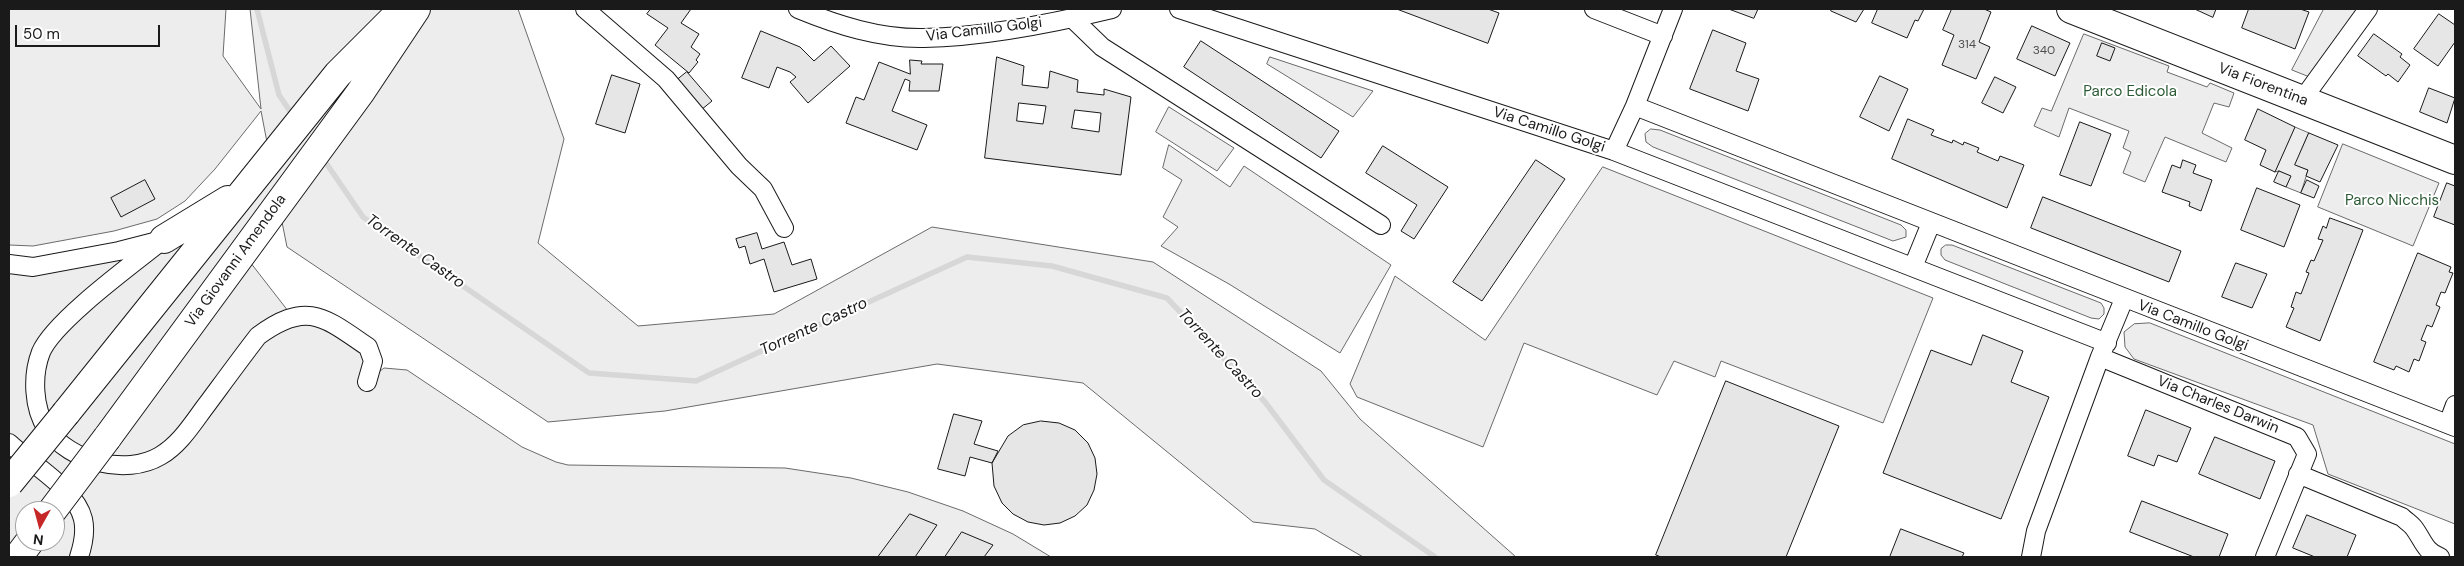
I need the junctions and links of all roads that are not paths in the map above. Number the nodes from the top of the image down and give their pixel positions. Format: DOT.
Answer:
graph roads {
  1 [pos="403,9"];
  2 [pos="416,9"];
  3 [pos="585,9"];
  4 [pos="798,9"];
  5 [pos="1112,9"];
  6 [pos="1179,9"];
  7 [pos="1594,9"];
  8 [pos="1673,9"];
  9 [pos="2072,9"];
  10 [pos="2368,9"];
  11 [pos="1075,14"];
  12 [pos="1663,36"];
  13 [pos="2302,100"];
  14 [pos="1635,106"];
  15 [pos="1614,151"];
  16 [pos="2455,160"];
  17 [pos="246,189"];
  18 [pos="1931,223"];
  19 [pos="1381,225"];
  20 [pos="784,228"];
  21 [pos="164,239"];
  22 [pos="9,264"];
  23 [pos="1913,267"];
  24 [pos="2124,299"];
  25 [pos="2103,350"];
  26 [pos="367,382"];
  27 [pos="2455,405"];
  28 [pos="2452,426"];
  29 [pos="9,443"];
  30 [pos="9,461"];
  31 [pos="39,470"];
  32 [pos="2298,474"];
  33 [pos="9,483"];
  34 [pos="60,501"];
  35 [pos="79,557"];
  36 [pos="2031,557"];
  37 [pos="2265,557"];
  38 [pos="2440,557"];
  1 -- 17 [label="main road"];
  2 -- 34 [label="main road, Via Giovanni Amendola, bridge"];
  3 -- 20 [label="street"];
  4 -- 11 [label="street, Via Camillo Golgi"];
  5 -- 11 [label="street, Via Camillo Golgi"];
  6 -- 15 [label="street, Via Camillo Golgi"];
  7 -- 12 [label="street"];
  8 -- 12 [label="street"];
  9 -- 13 [label="main road, Via Fiorentina"];
  10 -- 13 [label="street"];
  11 -- 19 [label="street"];
  12 -- 14 [label="street"];
  13 -- 16 [label="main road, Via Fiorentina"];
  14 -- 15 [label="street"];
  14 -- 18 [label="street, Via Camillo Golgi"];
  15 -- 23 [label="street, Via Camillo Golgi"];
  17 -- 21 [label="main road"];
  17 -- 33 [label="main road, bridge"];
  18 -- 23 [label="street"];
  18 -- 24 [label="street, Via Camillo Golgi"];
  21 -- 22 [label="street"];
  21 -- 26 [label="street"];
  23 -- 25 [label="street, Via Camillo Golgi"];
  24 -- 25 [label="street"];
  24 -- 28 [label="street, Via Camillo Golgi"];
  25 -- 32 [label="street, Via Charles Darwin"];
  25 -- 36 [label="street"];
  27 -- 28 [label="street"];
  29 -- 31 [label="street"];
  30 -- 31 [label="street"];
  31 -- 35 [label="street"];
  32 -- 37 [label="street, Via Charles Darwin"];
  32 -- 38 [label="street"];
}
